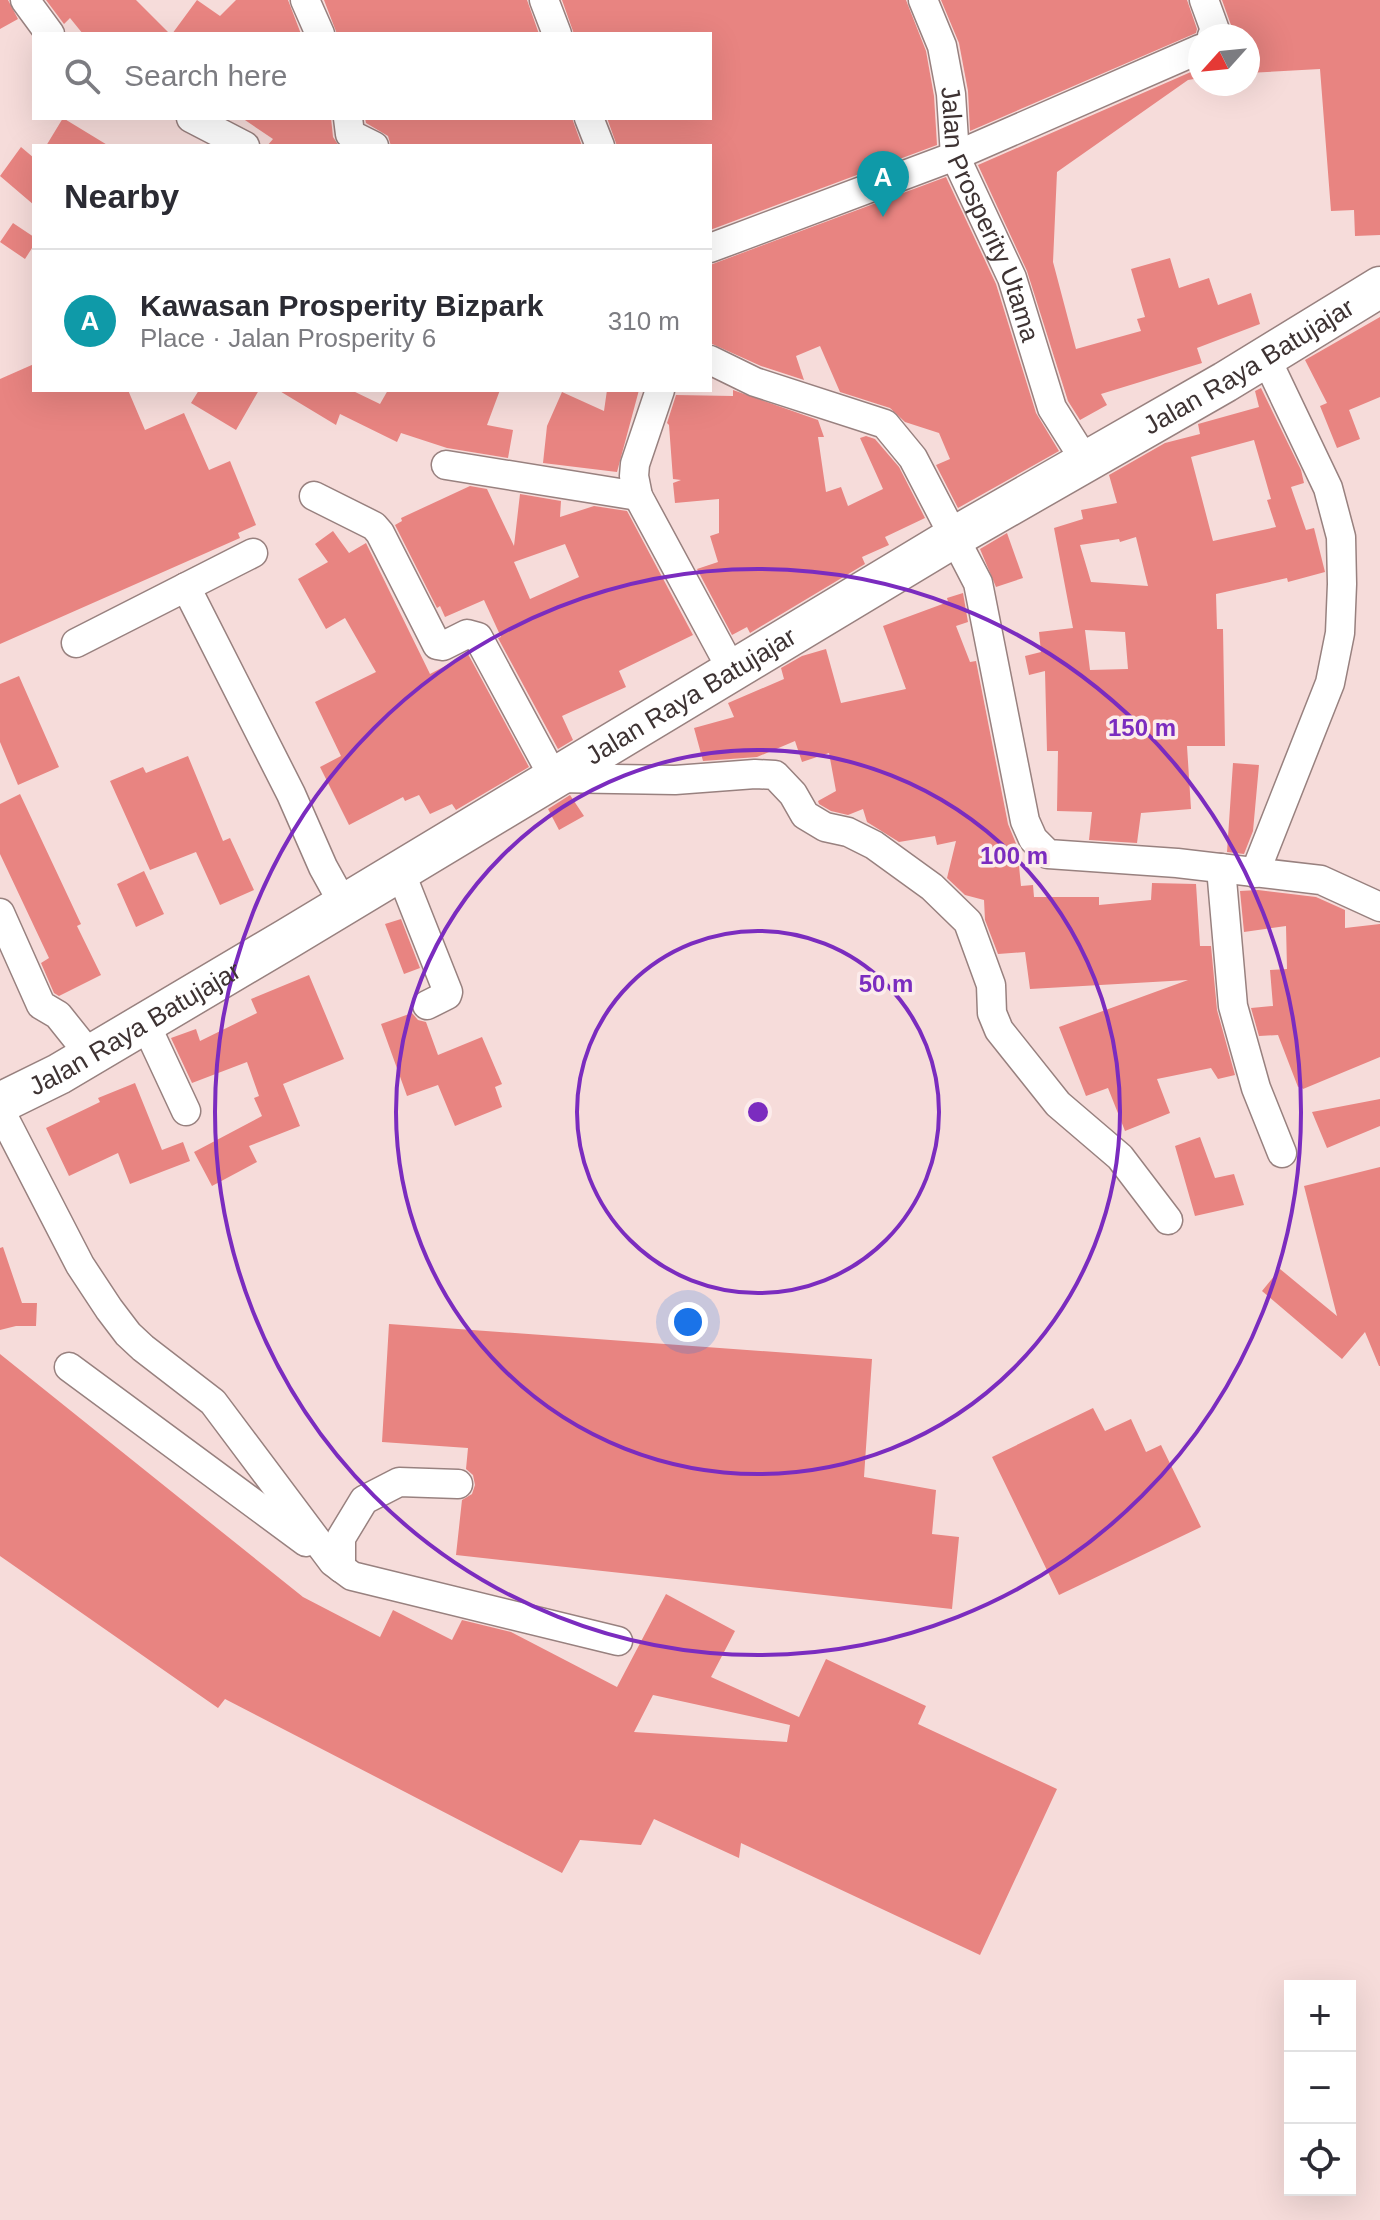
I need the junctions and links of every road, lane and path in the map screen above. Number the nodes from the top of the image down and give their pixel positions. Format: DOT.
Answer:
graph roads {
  1 [pos="25,0"];
  2 [pos="305,0"];
  3 [pos="544,0"];
  4 [pos="923,0"];
  5 [pos="1204,0"];
  6 [pos="1213,24"];
  7 [pos="49,32"];
  8 [pos="319,32"];
  9 [pos="556,32"];
  10 [pos="1188,54"];
  11 [pos="195,120"];
  12 [pos="348,120"];
  13 [pos="590,120"];
  14 [pos="241,144"];
  15 [pos="370,144"];
  16 [pos="599,144"];
  17 [pos="955,156"];
  18 [pos="712,247"];
  19 [pos="1380,287"];
  20 [pos="1266,358"];
  21 [pos="712,361"];
  22 [pos="659,392"];
  23 [pos="1086,462"];
  24 [pos="446,465"];
  25 [pos="314,496"];
  26 [pos="638,496"];
  27 [pos="956,536"];
  28 [pos="253,553"];
  29 [pos="186,587"];
  30 [pos="76,643"];
  31 [pos="733,672"];
  32 [pos="554,778"];
  33 [pos="1221,868"];
  34 [pos="400,871"];
  35 [pos="1255,873"];
  36 [pos="344,905"];
  37 [pos="1380,907"];
  38 [pos="0,913"];
  39 [pos="427,1005"];
  40 [pos="145,1023"];
  41 [pos="90,1055"];
  42 [pos="0,1103"];
  43 [pos="0,1110"];
  44 [pos="186,1111"];
  45 [pos="1282,1153"];
  46 [pos="1168,1220"];
  47 [pos="69,1367"];
  48 [pos="458,1484"];
  49 [pos="337,1565"];
  50 [pos="618,1641"];
  1 -- 7 [label="street"];
  2 -- 8 [label="street"];
  3 -- 9 [label="street"];
  4 -- 17 [label="street, Jalan Prosperity Utama"];
  5 -- 6 [label="street"];
  10 -- 17 [label="street"];
  11 -- 14 [label="street"];
  12 -- 15 [label="street"];
  13 -- 16 [label="street"];
  17 -- 18 [label="street"];
  17 -- 23 [label="street, Jalan Prosperity Utama"];
  19 -- 20 [label="highway, Jalan Raya Batujajar"];
  20 -- 23 [label="highway, Jalan Raya Batujajar"];
  20 -- 35 [label="street"];
  21 -- 27 [label="street"];
  22 -- 26 [label="street"];
  23 -- 27 [label="highway, Jalan Raya Batujajar"];
  24 -- 26 [label="street"];
  25 -- 32 [label="street"];
  26 -- 31 [label="street"];
  27 -- 31 [label="highway, Jalan Raya Batujajar"];
  27 -- 33 [label="street"];
  28 -- 29 [label="street"];
  29 -- 30 [label="street"];
  29 -- 36 [label="street"];
  31 -- 32 [label="highway, Jalan Raya Batujajar"];
  32 -- 34 [label="highway, Jalan Raya Batujajar"];
  32 -- 46 [label="street"];
  33 -- 35 [label="street"];
  33 -- 45 [label="street"];
  34 -- 36 [label="highway, Jalan Raya Batujajar"];
  34 -- 39 [label="street"];
  35 -- 37 [label="street"];
  36 -- 40 [label="highway, Jalan Raya Batujajar"];
  38 -- 41 [label="street"];
  40 -- 41 [label="highway, Jalan Raya Batujajar"];
  40 -- 44 [label="street"];
  41 -- 42 [label="highway, Jalan Raya Batujajar"];
  43 -- 49 [label="street"];
  47 -- 49 [label="street"];
  48 -- 49 [label="street"];
  49 -- 50 [label="street"];
}
